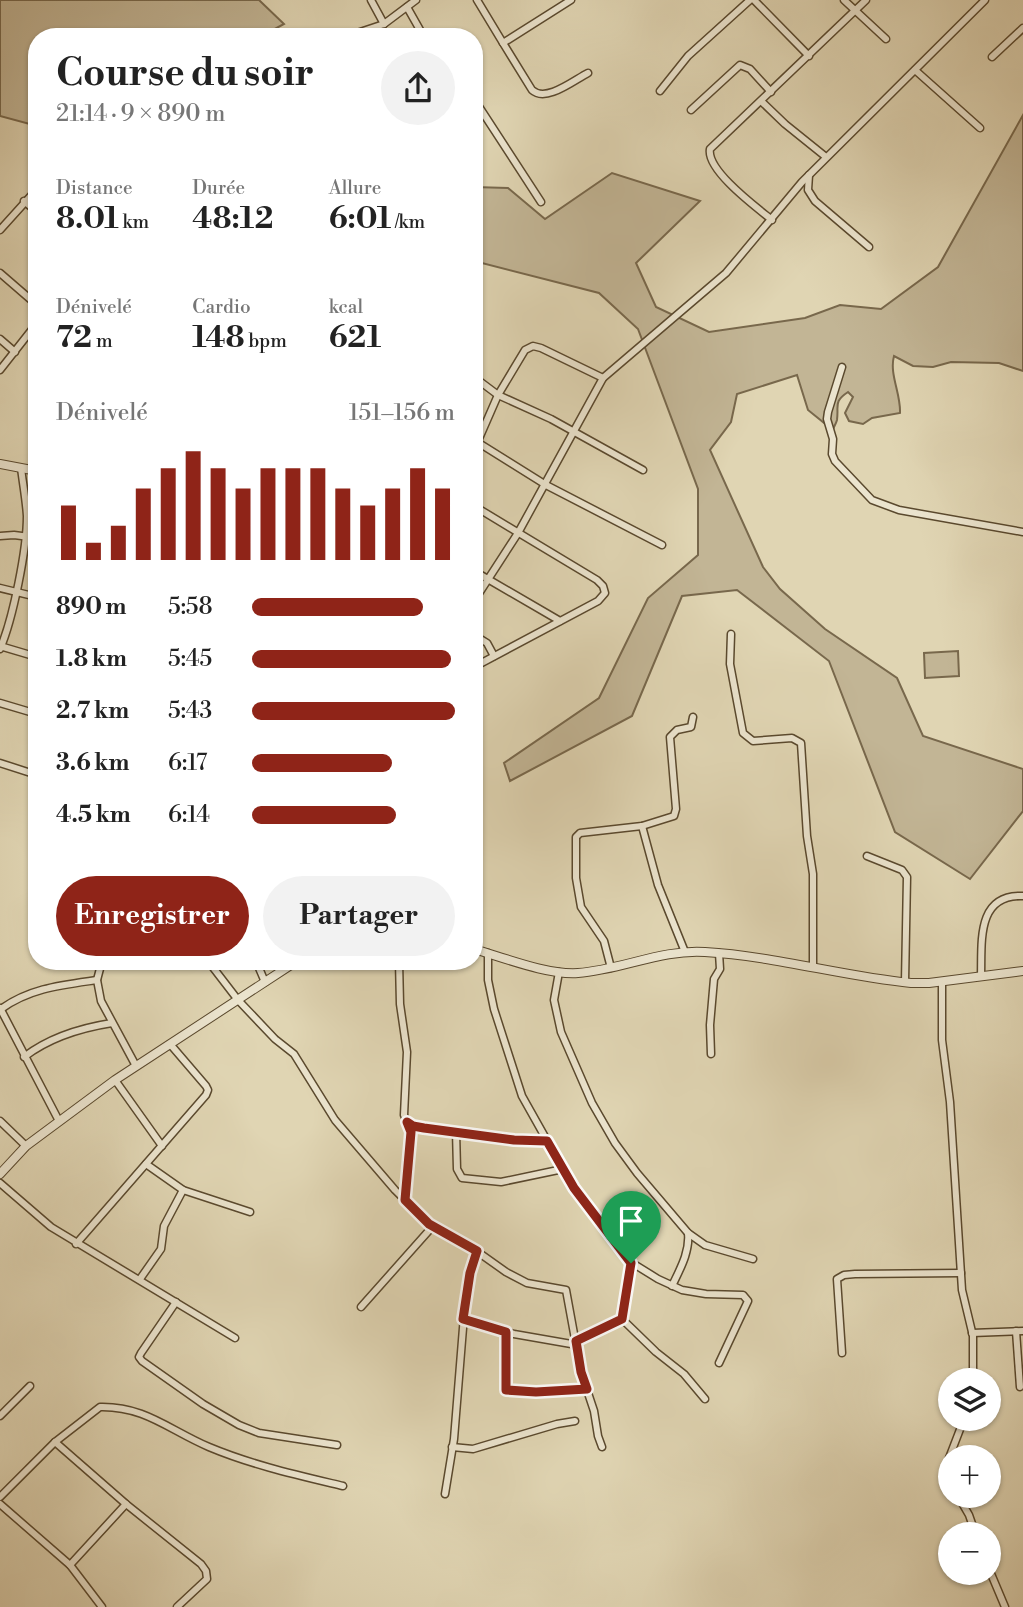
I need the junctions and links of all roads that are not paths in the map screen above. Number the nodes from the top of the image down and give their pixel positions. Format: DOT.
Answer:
graph roads {
  1 [pos="372,0"];
  2 [pos="416,0"];
  3 [pos="477,0"];
  4 [pos="571,0"];
  5 [pos="752,0"];
  6 [pos="844,0"];
  7 [pos="866,0"];
  8 [pos="985,0"];
  9 [pos="407,8"];
  10 [pos="855,10"];
  11 [pos="384,24"];
  12 [pos="1023,27"];
  13 [pos="372,28"];
  14 [pos="419,28"];
  15 [pos="886,39"];
  16 [pos="503,43"];
  17 [pos="810,56"];
  18 [pos="992,57"];
  19 [pos="915,71"];
  20 [pos="588,73"];
  21 [pos="660,91"];
  22 [pos="771,92"];
  23 [pos="761,101"];
  24 [pos="691,110"];
  25 [pos="483,113"];
  26 [pos="980,128"];
  27 [pos="827,157"];
  28 [pos="809,175"];
  29 [pos="28,197"];
  30 [pos="24,201"];
  31 [pos="541,202"];
  32 [pos="28,204"];
  33 [pos="772,220"];
  34 [pos="0,229"];
  35 [pos="869,247"];
  36 [pos="0,273"];
  37 [pos="28,297"];
  38 [pos="28,335"];
  39 [pos="0,339"];
  40 [pos="15,352"];
  41 [pos="842,367"];
  42 [pos="0,370"];
  43 [pos="603,378"];
  44 [pos="483,384"];
  45 [pos="498,395"];
  46 [pos="483,426"];
  47 [pos="574,431"];
  48 [pos="483,445"];
  49 [pos="0,464"];
  50 [pos="21,468"];
  51 [pos="28,469"];
  52 [pos="643,470"];
  53 [pos="546,485"];
  54 [pos="483,512"];
  55 [pos="1023,532"];
  56 [pos="518,533"];
  57 [pos="0,536"];
  58 [pos="26,536"];
  59 [pos="662,545"];
  60 [pos="483,576"];
  61 [pos="489,579"];
  62 [pos="0,588"];
  63 [pos="483,588"];
  64 [pos="15,592"];
  65 [pos="28,595"];
  66 [pos="560,621"];
  67 [pos="731,634"];
  68 [pos="483,641"];
  69 [pos="1,647"];
  70 [pos="28,654"];
  71 [pos="494,656"];
  72 [pos="483,662"];
  73 [pos="0,703"];
  74 [pos="28,711"];
  75 [pos="693,717"];
  76 [pos="0,764"];
  77 [pos="28,772"];
  78 [pos="642,826"];
  79 [pos="867,856"];
  80 [pos="1023,896"];
  81 [pos="483,952"];
  82 [pos="685,952"];
  83 [pos="488,953"];
  84 [pos="719,953"];
  85 [pos="813,966"];
  86 [pos="611,968"];
  87 [pos="100,970"];
  88 [pos="215,970"];
  89 [pos="260,970"];
  90 [pos="284,970"];
  91 [pos="399,970"];
  92 [pos="1023,971"];
  93 [pos="559,972"];
  94 [pos="981,976"];
  95 [pos="97,980"];
  96 [pos="265,982"];
  97 [pos="905,982"];
  98 [pos="942,982"];
  99 [pos="238,1000"];
  100 [pos="0,1008"];
  101 [pos="112,1023"];
  102 [pos="170,1044"];
  103 [pos="711,1054"];
  104 [pos="24,1057"];
  105 [pos="136,1066"];
  106 [pos="115,1080"];
  107 [pos="0,1121"];
  108 [pos="59,1121"];
  109 [pos="407,1122"];
  110 [pos="456,1131"];
  111 [pos="547,1141"];
  112 [pos="26,1146"];
  113 [pos="162,1146"];
  114 [pos="146,1164"];
  115 [pos="563,1169"];
  116 [pos="0,1174"];
  117 [pos="0,1183"];
  118 [pos="183,1190"];
  119 [pos="405,1200"];
  120 [pos="250,1212"];
  121 [pos="433,1226"];
  122 [pos="688,1233"];
  123 [pos="76,1244"];
  124 [pos="477,1251"];
  125 [pos="753,1259"];
  126 [pos="631,1263"];
  127 [pos="961,1273"];
  128 [pos="140,1279"];
  129 [pos="671,1286"];
  130 [pos="176,1302"];
  131 [pos="361,1307"];
  132 [pos="463,1319"];
  133 [pos="622,1319"];
  134 [pos="1020,1331"];
  135 [pos="506,1332"];
  136 [pos="972,1333"];
  137 [pos="235,1338"];
  138 [pos="577,1343"];
  139 [pos="842,1353"];
  140 [pos="719,1363"];
  141 [pos="973,1368"];
  142 [pos="30,1386"];
  143 [pos="1020,1387"];
  144 [pos="587,1389"];
  145 [pos="705,1399"];
  146 [pos="0,1416"];
  147 [pos="575,1421"];
  148 [pos="55,1442"];
  149 [pos="337,1445"];
  150 [pos="452,1447"];
  151 [pos="602,1447"];
  152 [pos="342,1486"];
  153 [pos="445,1494"];
  154 [pos="0,1497"];
  155 [pos="0,1504"];
  156 [pos="126,1504"];
  157 [pos="70,1565"];
  158 [pos="996,1585"];
  159 [pos="102,1607"];
  160 [pos="177,1607"];
  161 [pos="1005,1607"];
  1 -- 11 [label="street"];
  2 -- 9 [label="street"];
  3 -- 16 [label="street"];
  4 -- 16 [label="street"];
  5 -- 17 [label="street"];
  5 -- 21 [label="street"];
  6 -- 10 [label="street"];
  7 -- 10 [label="street"];
  8 -- 19 [label="street"];
  9 -- 11 [label="street"];
  9 -- 14 [label="street"];
  10 -- 15 [label="street"];
  10 -- 17 [label="street"];
  11 -- 13 [label="street"];
  12 -- 18 [label="street"];
  16 -- 20 [label="street"];
  17 -- 22 [label="street"];
  19 -- 26 [label="street"];
  19 -- 27 [label="street"];
  22 -- 23 [label="street"];
  22 -- 24 [label="street"];
  23 -- 27 [label="street"];
  23 -- 33 [label="street"];
  25 -- 31 [label="street"];
  27 -- 28 [label="street"];
  28 -- 33 [label="street"];
  28 -- 35 [label="street"];
  29 -- 30 [label="street"];
  30 -- 32 [label="street"];
  30 -- 34 [label="street"];
  33 -- 43 [label="street"];
  36 -- 37 [label="street"];
  38 -- 40 [label="street"];
  39 -- 40 [label="street"];
  40 -- 42 [label="street"];
  41 -- 55 [label="street"];
  43 -- 45 [label="street"];
  43 -- 47 [label="street"];
  44 -- 45 [label="street"];
  45 -- 46 [label="street"];
  45 -- 47 [label="street"];
  47 -- 52 [label="street"];
  47 -- 53 [label="street"];
  48 -- 53 [label="street"];
  49 -- 50 [label="street"];
  50 -- 51 [label="street"];
  50 -- 58 [label="street"];
  53 -- 56 [label="street"];
  53 -- 59 [label="street"];
  54 -- 56 [label="street"];
  56 -- 61 [label="street"];
  56 -- 66 [label="street"];
  57 -- 58 [label="street"];
  58 -- 64 [label="street"];
  60 -- 61 [label="street"];
  61 -- 63 [label="street"];
  61 -- 66 [label="street"];
  62 -- 64 [label="street"];
  64 -- 65 [label="street"];
  64 -- 69 [label="street"];
  66 -- 71 [label="street"];
  67 -- 85 [label="street"];
  68 -- 71 [label="street"];
  69 -- 70 [label="street"];
  71 -- 72 [label="street"];
  73 -- 74 [label="street"];
  75 -- 78 [label="street"];
  76 -- 77 [label="street"];
  78 -- 82 [label="street"];
  78 -- 86 [label="street"];
  79 -- 97 [label="street"];
  80 -- 94 [label="street"];
  81 -- 83 [label="street"];
  82 -- 84 [label="street"];
  82 -- 86 [label="street"];
  83 -- 93 [label="street"];
  83 -- 111 [label="street"];
  84 -- 85 [label="street"];
  84 -- 103 [label="street"];
  85 -- 97 [label="street"];
  86 -- 93 [label="street"];
  87 -- 95 [label="street"];
  88 -- 99 [label="street"];
  89 -- 96 [label="street"];
  90 -- 96 [label="street"];
  91 -- 109 [label="street"];
  92 -- 94 [label="street"];
  93 -- 122 [label="street"];
  94 -- 98 [label="street"];
  95 -- 100 [label="street"];
  95 -- 101 [label="street"];
  96 -- 99 [label="street"];
  97 -- 98 [label="street"];
  98 -- 127 [label="street"];
  99 -- 102 [label="street"];
  99 -- 119 [label="street"];
  100 -- 104 [label="street"];
  101 -- 104 [label="street"];
  101 -- 105 [label="street"];
  102 -- 105 [label="street"];
  102 -- 113 [label="street"];
  104 -- 108 [label="street"];
  105 -- 106 [label="street"];
  106 -- 108 [label="street"];
  106 -- 113 [label="street"];
  107 -- 112 [label="street"];
  108 -- 112 [label="street"];
  109 -- 110 [label="street"];
  109 -- 119 [label="street"];
  110 -- 111 [label="street"];
  110 -- 115 [label="street"];
  111 -- 115 [label="street"];
  112 -- 116 [label="street"];
  113 -- 114 [label="street"];
  114 -- 118 [label="street"];
  114 -- 123 [label="street"];
  115 -- 126 [label="street"];
  117 -- 123 [label="street"];
  118 -- 120 [label="street"];
  118 -- 128 [label="street"];
  119 -- 121 [label="street"];
  121 -- 124 [label="street"];
  121 -- 131 [label="street"];
  122 -- 125 [label="street"];
  122 -- 129 [label="street"];
  123 -- 128 [label="street"];
  124 -- 132 [label="street"];
  124 -- 138 [label="street"];
  126 -- 129 [label="street"];
  126 -- 133 [label="street"];
  127 -- 136 [label="street"];
  127 -- 139 [label="street"];
  128 -- 130 [label="street"];
  129 -- 140 [label="street"];
  130 -- 137 [label="street"];
  130 -- 149 [label="street"];
  132 -- 135 [label="street"];
  132 -- 150 [label="street"];
  133 -- 138 [label="street"];
  133 -- 145 [label="street"];
  134 -- 136 [label="street"];
  134 -- 143 [label="street"];
  135 -- 138 [label="street"];
  135 -- 144 [label="street"];
  136 -- 141 [label="street"];
  138 -- 144 [label="street"];
  142 -- 146 [label="street"];
  144 -- 151 [label="street"];
  147 -- 150 [label="street"];
  148 -- 152 [label="street"];
  148 -- 154 [label="street"];
  148 -- 156 [label="street"];
  150 -- 153 [label="street"];
  155 -- 157 [label="street"];
  156 -- 157 [label="street"];
  156 -- 160 [label="street"];
  157 -- 159 [label="street"];
  158 -- 161 [label="street"];
}
